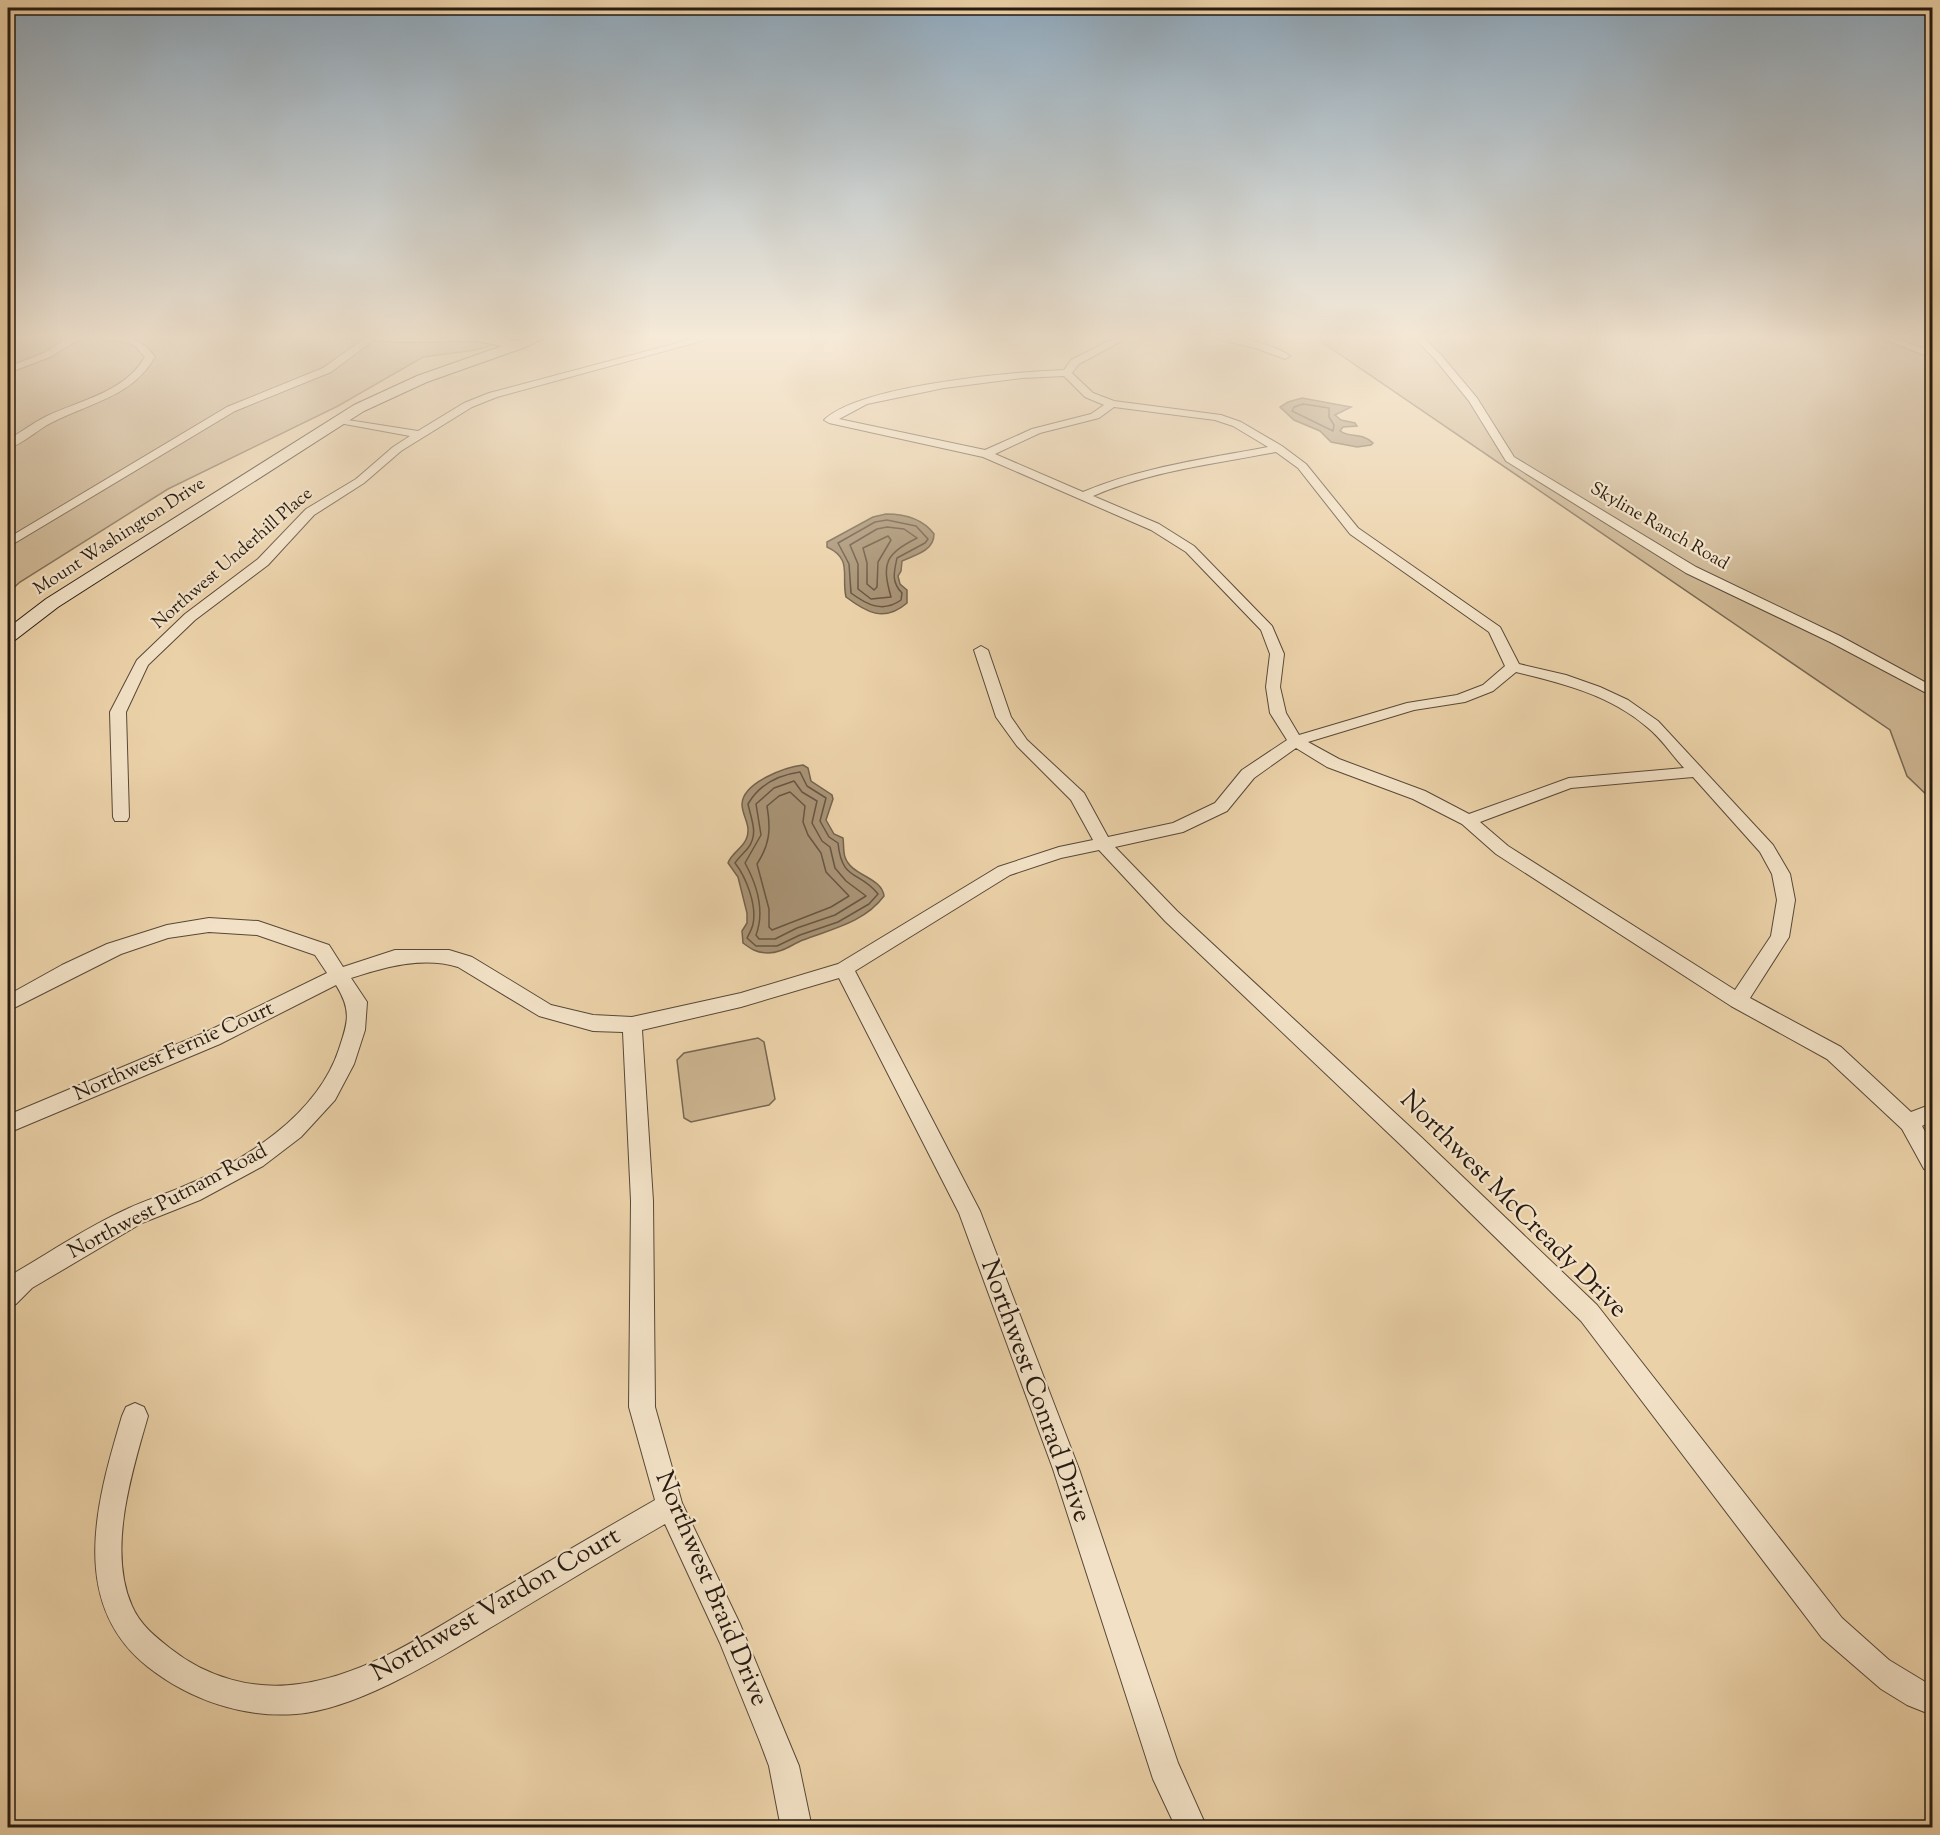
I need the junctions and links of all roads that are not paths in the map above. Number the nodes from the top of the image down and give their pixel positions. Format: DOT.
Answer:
graph roads {
  1 [pos="48,420"];
  2 [pos="213,420"];
  3 [pos="339,420"];
  4 [pos="445,420"];
  5 [pos="830,420"];
  6 [pos="1081,420"];
  7 [pos="1224,420"];
  8 [pos="1485,420"];
  9 [pos="421,435"];
  10 [pos="8,445"];
  11 [pos="1278,448"];
  12 [pos="986,454"];
  13 [pos="1085,495"];
  14 [pos="8,543"];
  15 [pos="8,636"];
  16 [pos="981,650"];
  17 [pos="1512,667"];
  18 [pos="1932,692"];
  19 [pos="1295,741"];
  20 [pos="1696,772"];
  21 [pos="121,817"];
  22 [pos="1468,820"];
  23 [pos="1103,844"];
  24 [pos="844,969"];
  25 [pos="340,975"];
  26 [pos="1738,1001"];
  27 [pos="8,1004"];
  28 [pos="632,1025"];
  29 [pos="1932,1112"];
  30 [pos="1909,1123"];
  31 [pos="8,1125"];
  32 [pos="1932,1162"];
  33 [pos="8,1296"];
  34 [pos="135,1416"];
  35 [pos="670,1506"];
  36 [pos="1932,1701"];
  37 [pos="797,1827"];
  38 [pos="1192,1827"];
  1 -- 10 [label="street"];
  2 -- 14 [label="street"];
  3 -- 9 [label="street"];
  3 -- 15 [label="main road, Mount Washington Drive"];
  4 -- 9 [label="street, Northwest Underhill Place"];
  5 -- 12 [label="street"];
  6 -- 12 [label="street"];
  7 -- 11 [label="street"];
  8 -- 18 [label="street, Skyline Ranch Road"];
  9 -- 21 [label="street, Northwest Underhill Place"];
  11 -- 13 [label="street"];
  11 -- 17 [label="street"];
  12 -- 13 [label="street"];
  13 -- 19 [label="street"];
  16 -- 23 [label="street, Northwest McCready Drive"];
  17 -- 19 [label="street, Northwest Fernie Court"];
  17 -- 20 [label="street"];
  19 -- 22 [label="street"];
  19 -- 23 [label="street, Northwest Fernie Court"];
  20 -- 22 [label="street"];
  20 -- 26 [label="street"];
  22 -- 26 [label="street"];
  23 -- 24 [label="street, Northwest Fernie Court"];
  23 -- 36 [label="street, Northwest McCready Drive"];
  24 -- 28 [label="street, Northwest Fernie Court"];
  24 -- 38 [label="street, Northwest Conrad Drive"];
  25 -- 27 [label="street, Northwest Putnam Road"];
  25 -- 28 [label="street, Northwest Fernie Court"];
  25 -- 31 [label="street, Northwest Fernie Court"];
  25 -- 33 [label="street, Northwest Putnam Road"];
  26 -- 30 [label="street"];
  28 -- 35 [label="street, Northwest Braid Drive"];
  29 -- 30 [label="street"];
  30 -- 32 [label="street"];
  34 -- 35 [label="street, Northwest Vardon Court"];
  35 -- 37 [label="street, Northwest Braid Drive"];
}
